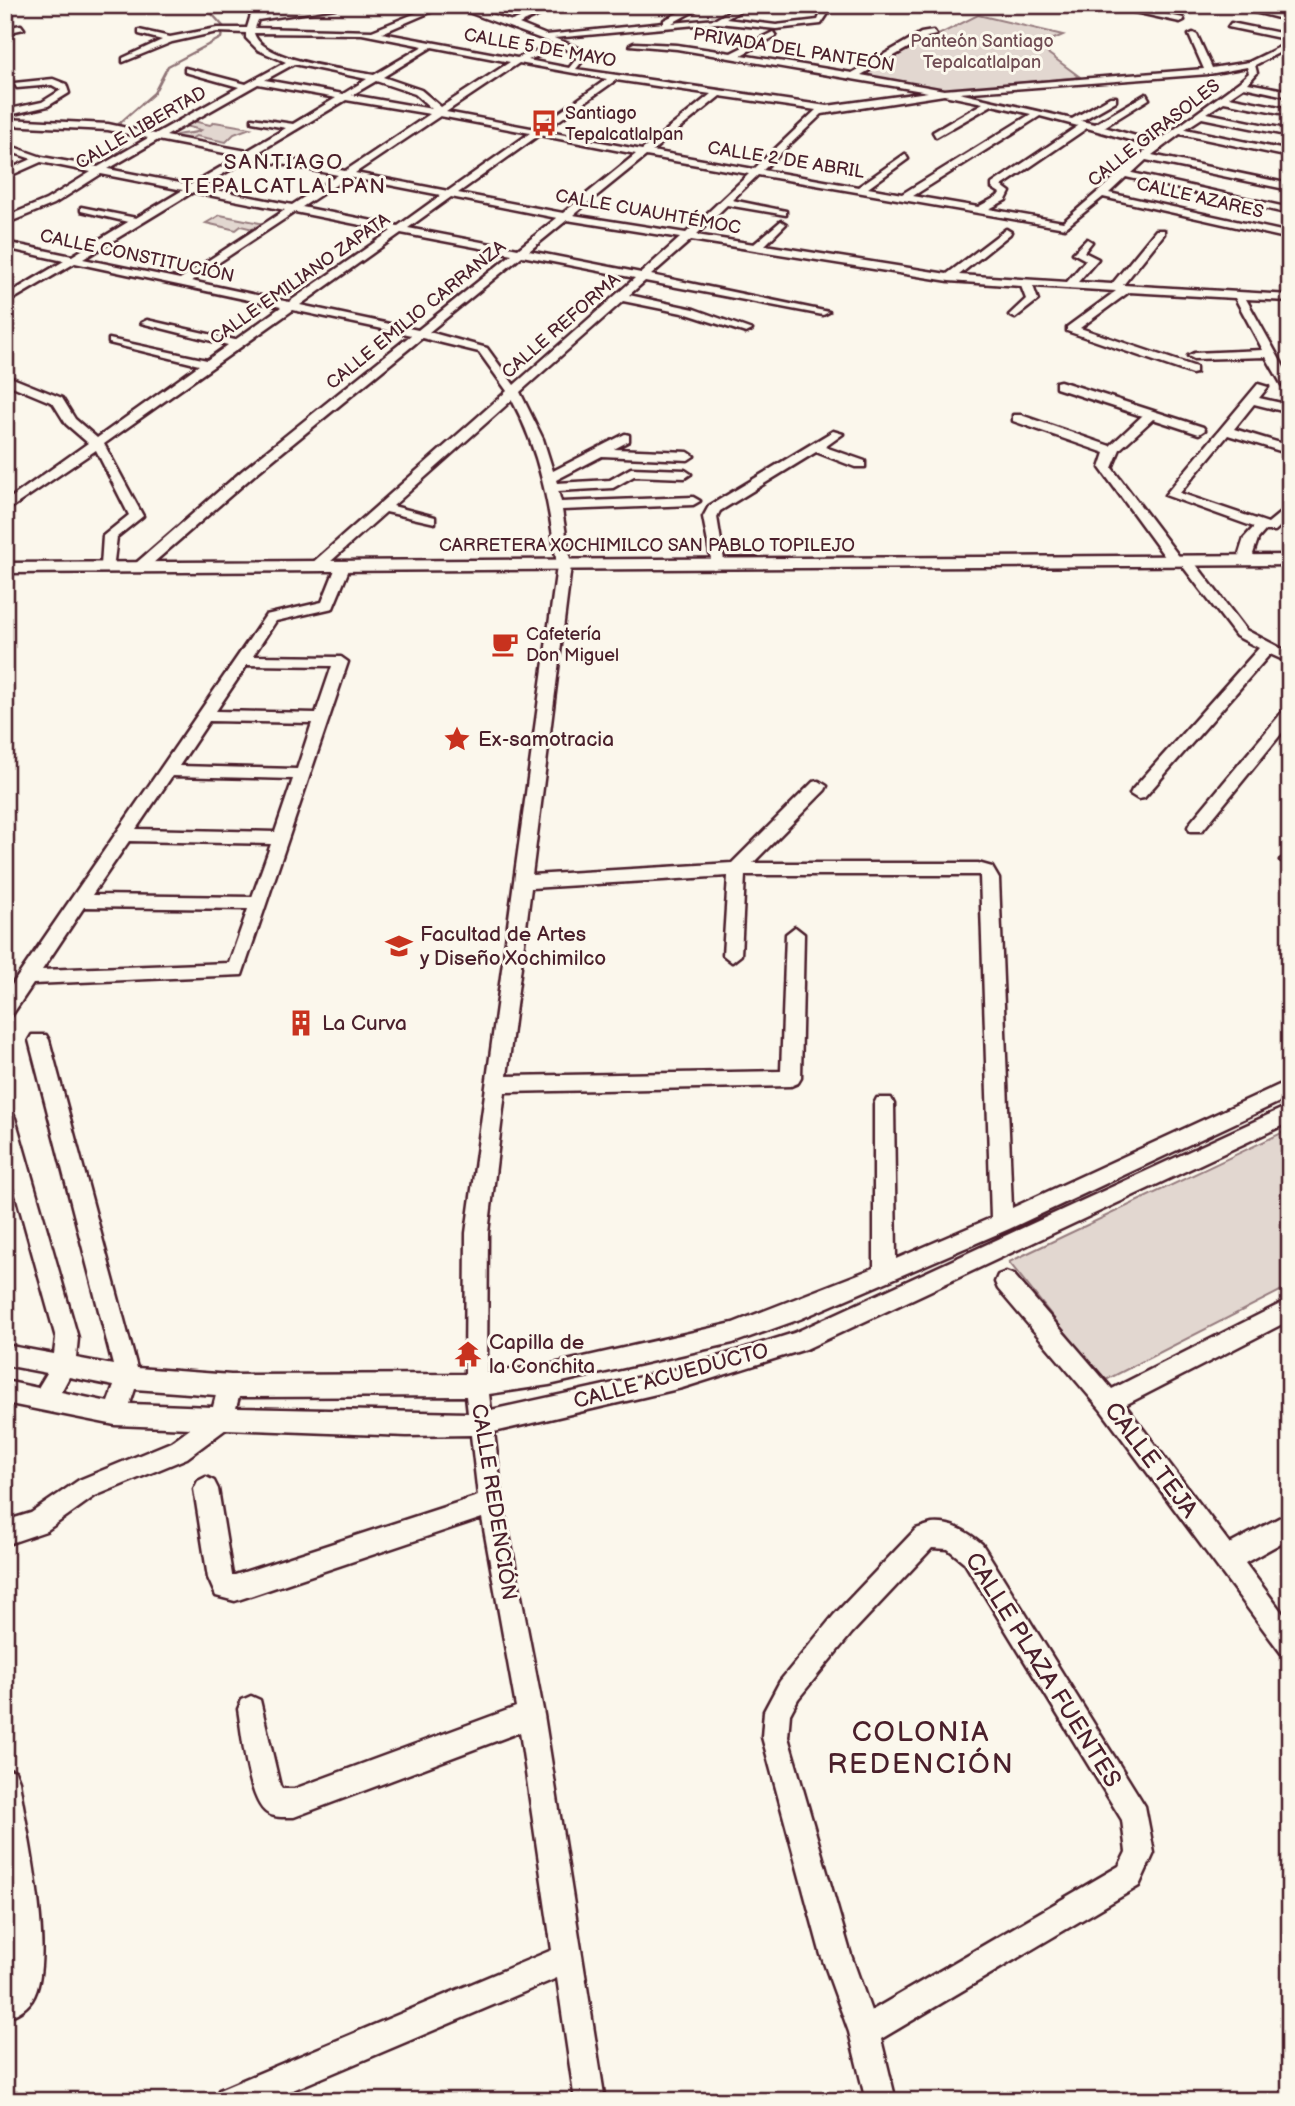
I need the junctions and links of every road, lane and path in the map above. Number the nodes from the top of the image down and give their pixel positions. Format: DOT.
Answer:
graph roads {
  1 [pos="258,5"];
  2 [pos="443,5"];
  3 [pos="453,5"];
  4 [pos="558,5"];
  5 [pos="701,5"];
  6 [pos="746,5"];
  7 [pos="836,5"];
  8 [pos="1230,5"];
  9 [pos="344,6"];
  10 [pos="1128,8"];
  11 [pos="256,18"];
  12 [pos="1290,19"];
  13 [pos="718,20"];
  14 [pos="1180,20"];
  15 [pos="512,24"];
  16 [pos="1231,26"];
  17 [pos="21,27"];
  18 [pos="5,30"];
  19 [pos="251,30"];
  20 [pos="142,32"];
  21 [pos="655,33"];
  22 [pos="933,33"];
  23 [pos="372,34"];
  24 [pos="773,34"];
  25 [pos="1193,35"];
  26 [pos="546,37"];
  27 [pos="1290,38"];
  28 [pos="167,39"];
  29 [pos="1254,40"];
  30 [pos="564,44"];
  31 [pos="430,45"];
  32 [pos="634,45"];
  33 [pos="1287,45"];
  34 [pos="732,56"];
  35 [pos="334,58"];
  36 [pos="126,60"];
  37 [pos="293,61"];
  38 [pos="517,61"];
  39 [pos="1251,64"];
  40 [pos="318,66"];
  41 [pos="188,70"];
  42 [pos="571,70"];
  43 [pos="1209,71"];
  44 [pos="853,76"];
  45 [pos="615,77"];
  46 [pos="371,80"];
  47 [pos="1247,81"];
  48 [pos="249,83"];
  49 [pos="1290,84"];
  50 [pos="17,85"];
  51 [pos="948,92"];
  52 [pos="718,93"];
  53 [pos="1290,94"];
  54 [pos="344,97"];
  55 [pos="1146,97"];
  56 [pos="1113,99"];
  57 [pos="1224,99"];
  58 [pos="992,102"];
  59 [pos="1018,107"];
  60 [pos="1215,107"];
  61 [pos="827,109"];
  62 [pos="436,112"];
  63 [pos="1040,112"];
  64 [pos="1290,112"];
  65 [pos="5,113"];
  66 [pos="1202,115"];
  67 [pos="255,120"];
  68 [pos="999,120"];
  69 [pos="1075,121"];
  70 [pos="5,122"];
  71 [pos="1290,122"];
  72 [pos="1091,125"];
  73 [pos="297,127"];
  74 [pos="1180,131"];
  75 [pos="538,133"];
  76 [pos="1290,133"];
  77 [pos="936,134"];
  78 [pos="157,136"];
  79 [pos="1158,145"];
  80 [pos="5,146"];
  81 [pos="645,152"];
  82 [pos="253,154"];
  83 [pos="1290,154"];
  84 [pos="905,157"];
  85 [pos="1146,157"];
  86 [pos="40,159"];
  87 [pos="100,169"];
  88 [pos="347,172"];
  89 [pos="758,173"];
  90 [pos="1125,174"];
  91 [pos="5,175"];
  92 [pos="1290,187"];
  93 [pos="196,188"];
  94 [pos="862,189"];
  95 [pos="453,194"];
  96 [pos="1102,194"];
  97 [pos="906,196"];
  98 [pos="726,202"];
  99 [pos="297,208"];
  100 [pos="85,209"];
  101 [pos="123,209"];
  102 [pos="982,209"];
  103 [pos="1290,211"];
  104 [pos="151,215"];
  105 [pos="566,217"];
  106 [pos="5,221"];
  107 [pos="140,222"];
  108 [pos="1065,225"];
  109 [pos="403,229"];
  110 [pos="1160,232"];
  111 [pos="1290,236"];
  112 [pos="688,237"];
  113 [pos="1087,242"];
  114 [pos="5,245"];
  115 [pos="756,248"];
  116 [pos="521,253"];
  117 [pos="74,261"];
  118 [pos="643,277"];
  119 [pos="949,278"];
  120 [pos="968,279"];
  121 [pos="180,283"];
  122 [pos="1026,283"];
  123 [pos="1070,285"];
  124 [pos="1121,288"];
  125 [pos="1238,294"];
  126 [pos="622,298"];
  127 [pos="1290,298"];
  128 [pos="5,301"];
  129 [pos="290,306"];
  130 [pos="823,312"];
  131 [pos="1015,315"];
  132 [pos="147,323"];
  133 [pos="746,330"];
  134 [pos="421,334"];
  135 [pos="113,341"];
  136 [pos="237,344"];
  137 [pos="1268,353"];
  138 [pos="1194,356"];
  139 [pos="209,364"];
  140 [pos="1192,370"];
  141 [pos="5,379"];
  142 [pos="1286,382"];
  143 [pos="1060,385"];
  144 [pos="1262,387"];
  145 [pos="514,391"];
  146 [pos="1250,398"];
  147 [pos="1290,409"];
  148 [pos="1151,414"];
  149 [pos="1017,418"];
  150 [pos="1224,429"];
  151 [pos="1199,430"];
  152 [pos="837,433"];
  153 [pos="625,438"];
  154 [pos="94,444"];
  155 [pos="814,447"];
  156 [pos="1290,450"];
  157 [pos="1112,451"];
  158 [pos="603,452"];
  159 [pos="688,456"];
  160 [pos="860,464"];
  161 [pos="685,474"];
  162 [pos="551,483"];
  163 [pos="693,501"];
  164 [pos="557,506"];
  165 [pos="381,507"];
  166 [pos="5,508"];
  167 [pos="1290,509"];
  168 [pos="430,520"];
  169 [pos="1261,527"];
  170 [pos="1250,560"];
  171 [pos="1290,560"];
  172 [pos="1181,562"];
  173 [pos="108,566"];
  174 [pos="564,566"];
  175 [pos="718,566"];
  176 [pos="140,567"];
  177 [pos="343,567"];
  178 [pos="5,568"];
  179 [pos="316,568"];
  180 [pos="1266,649"];
  181 [pos="1290,659"];
  182 [pos="243,660"];
  183 [pos="1290,712"];
  184 [pos="204,716"];
  185 [pos="322,718"];
  186 [pos="167,771"];
  187 [pos="303,774"];
  188 [pos="819,786"];
  189 [pos="1138,794"];
  190 [pos="1196,827"];
  191 [pos="124,835"];
  192 [pos="281,838"];
  193 [pos="737,869"];
  194 [pos="525,882"];
  195 [pos="79,901"];
  196 [pos="259,903"];
  197 [pos="795,934"];
  198 [pos="732,955"];
  199 [pos="28,977"];
  200 [pos="5,1010"];
  201 [pos="39,1040"];
  202 [pos="499,1084"];
  203 [pos="1290,1088"];
  204 [pos="884,1104"];
  205 [pos="1290,1113"];
  206 [pos="5,1118"];
  207 [pos="1002,1223"];
  208 [pos="885,1273"];
  209 [pos="1006,1282"];
  210 [pos="1290,1309"];
  211 [pos="5,1354"];
  212 [pos="63,1367"];
  213 [pos="549,1375"];
  214 [pos="128,1378"];
  215 [pos="476,1385"];
  216 [pos="231,1386"];
  217 [pos="5,1392"];
  218 [pos="44,1400"];
  219 [pos="1109,1402"];
  220 [pos="554,1406"];
  221 [pos="115,1414"];
  222 [pos="220,1420"];
  223 [pos="479,1424"];
  224 [pos="206,1489"];
  225 [pos="491,1503"];
  226 [pos="1290,1524"];
  227 [pos="5,1533"];
  228 [pos="1226,1560"];
  229 [pos="1290,1644"];
  230 [pos="251,1709"];
  231 [pos="531,1715"];
  232 [pos="5,1781"];
  233 [pos="569,1958"];
  234 [pos="5,2003"];
  235 [pos="864,2032"];
  236 [pos="230,2101"];
  237 [pos="590,2101"];
  238 [pos="881,2101"];
  1 -- 11 [label="street"];
  2 -- 23 [label="street"];
  3 -- 15 [label="street"];
  4 -- 15 [label="street"];
  5 -- 21 [label="street"];
  6 -- 13 [label="street"];
  7 -- 13 [label="street"];
  8 -- 12 [label="street"];
  9 -- 11 [label="street"];
  10 -- 14 [label="street"];
  11 -- 19 [label="street"];
  13 -- 21 [label="street"];
  15 -- 26 [label="street"];
  16 -- 27 [label="street"];
  17 -- 18 [label="street"];
  19 -- 23 [label="street, CALLE 5 DE MAYO"];
  19 -- 28 [label="street, CALLE 5 DE MAYO"];
  19 -- 37 [label="street"];
  20 -- 28 [label="street"];
  21 -- 26 [label="street"];
  22 -- 44 [label="street"];
  23 -- 31 [label="street, CALLE 5 DE MAYO"];
  24 -- 34 [label="street"];
  25 -- 43 [label="street"];
  26 -- 30 [label="street"];
  28 -- 36 [label="street, CALLE 5 DE MAYO"];
  29 -- 33 [label="street"];
  30 -- 38 [label="street"];
  30 -- 42 [label="street"];
  31 -- 38 [label="street, CALLE 5 DE MAYO"];
  31 -- 46 [label="street"];
  32 -- 34 [label="street, PRIVADA DEL PANTEÓN"];
  33 -- 39 [label="street"];
  34 -- 44 [label="street, PRIVADA DEL PANTEÓN"];
  35 -- 40 [label="street"];
  37 -- 40 [label="street"];
  37 -- 48 [label="street, CALLE LIBERTAD"];
  38 -- 42 [label="street, CALLE 5 DE MAYO"];
  38 -- 62 [label="street"];
  39 -- 43 [label="street"];
  39 -- 47 [label="street, CALLE GIRASOLES"];
  40 -- 46 [label="street"];
  41 -- 48 [label="street, CALLE 2 DE ABRIL"];
  42 -- 45 [label="street, CALLE 5 DE MAYO"];
  43 -- 51 [label="street"];
  44 -- 51 [label="street, PRIVADA DEL PANTEÓN"];
  45 -- 52 [label="street, CALLE 5 DE MAYO"];
  45 -- 75 [label="street, CALLE EMILIANO ZAPATA"];
  46 -- 54 [label="street"];
  46 -- 62 [label="street"];
  47 -- 49 [label="street"];
  47 -- 53 [label="street"];
  47 -- 57 [label="street, CALLE GIRASOLES"];
  48 -- 54 [label="street, CALLE 2 DE ABRIL"];
  48 -- 78 [label="street, CALLE LIBERTAD"];
  50 -- 65 [label="street"];
  51 -- 58 [label="street"];
  51 -- 61 [label="street"];
  52 -- 61 [label="street, CALLE 5 DE MAYO"];
  52 -- 81 [label="street, CALLE EMILIO CARRANZA"];
  54 -- 62 [label="street, CALLE 2 DE ABRIL"];
  54 -- 73 [label="street"];
  55 -- 72 [label="street"];
  56 -- 69 [label="street"];
  57 -- 60 [label="street, CALLE GIRASOLES"];
  57 -- 64 [label="street"];
  58 -- 59 [label="street"];
  58 -- 77 [label="street"];
  59 -- 63 [label="street"];
  59 -- 68 [label="street"];
  60 -- 66 [label="street, CALLE GIRASOLES"];
  60 -- 71 [label="street"];
  61 -- 89 [label="street, CALLE REFORMA"];
  62 -- 75 [label="street, CALLE 2 DE ABRIL"];
  62 -- 88 [label="street"];
  63 -- 69 [label="street"];
  63 -- 97 [label="street"];
  66 -- 74 [label="street, CALLE GIRASOLES"];
  66 -- 76 [label="street"];
  67 -- 73 [label="street"];
  69 -- 72 [label="street"];
  70 -- 78 [label="street, CALLE CUAUHTÉMOC"];
  72 -- 79 [label="street"];
  72 -- 102 [label="street"];
  73 -- 82 [label="street"];
  74 -- 79 [label="street, CALLE GIRASOLES"];
  74 -- 83 [label="street"];
  75 -- 81 [label="street, CALLE 2 DE ABRIL"];
  75 -- 95 [label="street, CALLE EMILIANO ZAPATA"];
  78 -- 82 [label="street, CALLE CUAUHTÉMOC"];
  78 -- 87 [label="street, CALLE LIBERTAD"];
  79 -- 85 [label="street, CALLE GIRASOLES"];
  80 -- 86 [label="street"];
  81 -- 89 [label="street, CALLE 2 DE ABRIL"];
  81 -- 105 [label="street, CALLE EMILIO CARRANZA"];
  82 -- 88 [label="street, CALLE CUAUHTÉMOC"];
  82 -- 93 [label="street"];
  84 -- 94 [label="street"];
  85 -- 90 [label="street, CALLE GIRASOLES"];
  85 -- 92 [label="street"];
  86 -- 87 [label="street"];
  86 -- 91 [label="street"];
  87 -- 93 [label="street"];
  87 -- 106 [label="street, CALLE LIBERTAD"];
  88 -- 95 [label="street, CALLE CUAUHTÉMOC"];
  88 -- 99 [label="street"];
  89 -- 94 [label="street, CALLE 2 DE ABRIL"];
  89 -- 98 [label="street, CALLE REFORMA"];
  90 -- 96 [label="street, CALLE GIRASOLES"];
  90 -- 103 [label="street"];
  93 -- 99 [label="street"];
  93 -- 104 [label="street"];
  94 -- 97 [label="street, CALLE 2 DE ABRIL"];
  95 -- 105 [label="street, CALLE CUAUHTÉMOC"];
  95 -- 109 [label="street, CALLE EMILIANO ZAPATA"];
  96 -- 108 [label="street, CALLE GIRASOLES"];
  96 -- 111 [label="street, CALLE AZARES"];
  97 -- 102 [label="street, CALLE 2 DE ABRIL"];
  98 -- 112 [label="street, CALLE REFORMA"];
  98 -- 115 [label="street"];
  99 -- 109 [label="street"];
  99 -- 121 [label="street"];
  100 -- 107 [label="street"];
  101 -- 104 [label="street"];
  102 -- 108 [label="street, CALLE 2 DE ABRIL"];
  104 -- 107 [label="street"];
  105 -- 112 [label="street, CALLE CUAUHTÉMOC"];
  105 -- 116 [label="street, CALLE EMILIO CARRANZA"];
  107 -- 117 [label="street"];
  109 -- 116 [label="street"];
  109 -- 129 [label="street, CALLE EMILIANO ZAPATA"];
  110 -- 124 [label="street"];
  112 -- 115 [label="street, CALLE CUAUHTÉMOC"];
  112 -- 118 [label="street, CALLE REFORMA"];
  113 -- 123 [label="street"];
  114 -- 117 [label="street, CALLE CONSTITUCIÓN"];
  115 -- 119 [label="street, CALLE CUAUHTÉMOC"];
  116 -- 118 [label="street"];
  116 -- 134 [label="street, CALLE EMILIO CARRANZA"];
  117 -- 121 [label="street, CALLE CONSTITUCIÓN"];
  117 -- 128 [label="street"];
  118 -- 126 [label="street, CALLE REFORMA"];
  118 -- 130 [label="street"];
  119 -- 120 [label="street, CALLE CUAUHTÉMOC"];
  119 -- 120 [label="street"];
  120 -- 122 [label="street, CALLE CUAUHTÉMOC"];
  121 -- 129 [label="street, CALLE CONSTITUCIÓN"];
  122 -- 123 [label="street, CALLE CUAUHTÉMOC"];
  122 -- 131 [label="street"];
  123 -- 124 [label="street, CALLE CUAUHTÉMOC"];
  124 -- 125 [label="street, CALLE CUAUHTÉMOC"];
  124 -- 140 [label="street"];
  125 -- 127 [label="street, CALLE CUAUHTÉMOC"];
  125 -- 137 [label="street"];
  126 -- 133 [label="street"];
  126 -- 145 [label="street, CALLE REFORMA"];
  129 -- 134 [label="street, CALLE CONSTITUCIÓN"];
  129 -- 136 [label="street, CALLE EMILIANO ZAPATA"];
  132 -- 136 [label="street"];
  134 -- 145 [label="street, CALLE CONSTITUCIÓN"];
  134 -- 176 [label="street, CALLE EMILIO CARRANZA"];
  135 -- 139 [label="street"];
  136 -- 139 [label="street, CALLE EMILIANO ZAPATA"];
  137 -- 138 [label="street"];
  137 -- 142 [label="street"];
  139 -- 154 [label="street, CALLE EMILIANO ZAPATA"];
  141 -- 154 [label="street"];
  143 -- 148 [label="street"];
  144 -- 146 [label="street"];
  145 -- 162 [label="street, CALLE CONSTITUCIÓN"];
  145 -- 165 [label="street, CALLE REFORMA"];
  146 -- 147 [label="street"];
  146 -- 150 [label="street"];
  148 -- 151 [label="street"];
  148 -- 157 [label="street"];
  149 -- 157 [label="street"];
  150 -- 156 [label="street"];
  150 -- 169 [label="street"];
  152 -- 155 [label="street"];
  153 -- 158 [label="street"];
  154 -- 166 [label="street, CALLE EMILIANO ZAPATA"];
  154 -- 173 [label="street"];
  155 -- 160 [label="street"];
  155 -- 175 [label="street"];
  157 -- 172 [label="street"];
  158 -- 159 [label="street"];
  158 -- 162 [label="street"];
  161 -- 162 [label="street"];
  162 -- 164 [label="street, CALLE CONSTITUCIÓN"];
  163 -- 164 [label="street"];
  164 -- 174 [label="street, CALLE CONSTITUCIÓN"];
  165 -- 168 [label="street"];
  165 -- 179 [label="street, CALLE REFORMA"];
  167 -- 169 [label="street"];
  169 -- 170 [label="street"];
  170 -- 171 [label="main road, CARRETERA XOCHIMILCO SAN PABLO TOPILEJO"];
  170 -- 172 [label="main road, CARRETERA XOCHIMILCO SAN PABLO TOPILEJO"];
  172 -- 175 [label="main road, CARRETERA XOCHIMILCO SAN PABLO TOPILEJO"];
  172 -- 180 [label="street"];
  173 -- 176 [label="main road, CARRETERA XOCHIMILCO SAN PABLO TOPILEJO"];
  173 -- 178 [label="main road, CARRETERA XOCHIMILCO SAN PABLO TOPILEJO"];
  174 -- 175 [label="main road, CARRETERA XOCHIMILCO SAN PABLO TOPILEJO"];
  174 -- 177 [label="main road, CARRETERA XOCHIMILCO SAN PABLO TOPILEJO"];
  174 -- 194 [label="street, CALLE REDENCIÓN"];
  176 -- 179 [label="main road, CARRETERA XOCHIMILCO SAN PABLO TOPILEJO"];
  177 -- 179 [label="main road, CARRETERA XOCHIMILCO SAN PABLO TOPILEJO"];
  177 -- 182 [label="street"];
  180 -- 181 [label="street"];
  180 -- 189 [label="street"];
  182 -- 184 [label="street"];
  182 -- 185 [label="street"];
  183 -- 190 [label="street"];
  184 -- 185 [label="street"];
  184 -- 186 [label="street"];
  185 -- 187 [label="street"];
  186 -- 187 [label="street"];
  186 -- 191 [label="street"];
  187 -- 192 [label="street"];
  188 -- 193 [label="street"];
  191 -- 192 [label="street"];
  191 -- 195 [label="street"];
  192 -- 196 [label="street"];
  193 -- 194 [label="street"];
  193 -- 198 [label="street"];
  193 -- 207 [label="street"];
  194 -- 202 [label="street, CALLE REDENCIÓN"];
  195 -- 196 [label="street"];
  195 -- 199 [label="street"];
  196 -- 199 [label="street"];
  197 -- 202 [label="street"];
  199 -- 200 [label="street"];
  201 -- 214 [label="street"];
  202 -- 215 [label="street, CALLE REDENCIÓN"];
  203 -- 207 [label="street, CALLE ACUEDUCTO"];
  204 -- 208 [label="street"];
  205 -- 220 [label="street, CALLE ACUEDUCTO"];
  206 -- 212 [label="street"];
  207 -- 208 [label="street, CALLE ACUEDUCTO"];
  208 -- 213 [label="street, CALLE ACUEDUCTO"];
  209 -- 219 [label="street, CALLE TEJA"];
  210 -- 219 [label="street"];
  211 -- 212 [label="street, CALLE ACUEDUCTO"];
  212 -- 214 [label="street, CALLE ACUEDUCTO"];
  212 -- 218 [label="street"];
  213 -- 215 [label="street, CALLE ACUEDUCTO"];
  213 -- 220 [label="street"];
  214 -- 216 [label="street, CALLE ACUEDUCTO"];
  214 -- 221 [label="street"];
  215 -- 216 [label="street, CALLE ACUEDUCTO"];
  215 -- 223 [label="street, CALLE REDENCIÓN"];
  216 -- 222 [label="street"];
  217 -- 218 [label="street, CALLE ACUEDUCTO"];
  218 -- 221 [label="street, CALLE ACUEDUCTO"];
  219 -- 228 [label="street, CALLE TEJA"];
  220 -- 223 [label="street, CALLE ACUEDUCTO"];
  221 -- 222 [label="street, CALLE ACUEDUCTO"];
  222 -- 223 [label="street, CALLE ACUEDUCTO"];
  222 -- 227 [label="street"];
  223 -- 225 [label="street, CALLE REDENCIÓN"];
  224 -- 225 [label="street"];
  225 -- 231 [label="street, CALLE REDENCIÓN"];
  226 -- 228 [label="street"];
  228 -- 229 [label="street, CALLE TEJA"];
  230 -- 231 [label="street"];
  231 -- 233 [label="street, CALLE REDENCIÓN"];
  232 -- 234 [label="street"];
  233 -- 236 [label="street"];
  233 -- 237 [label="street, CALLE REDENCIÓN"];
  235 -- 235 [label="street, CALLE PLAZA FUENTES"];
  235 -- 238 [label="street, CALLE PLAZA FUENTES"];
}
